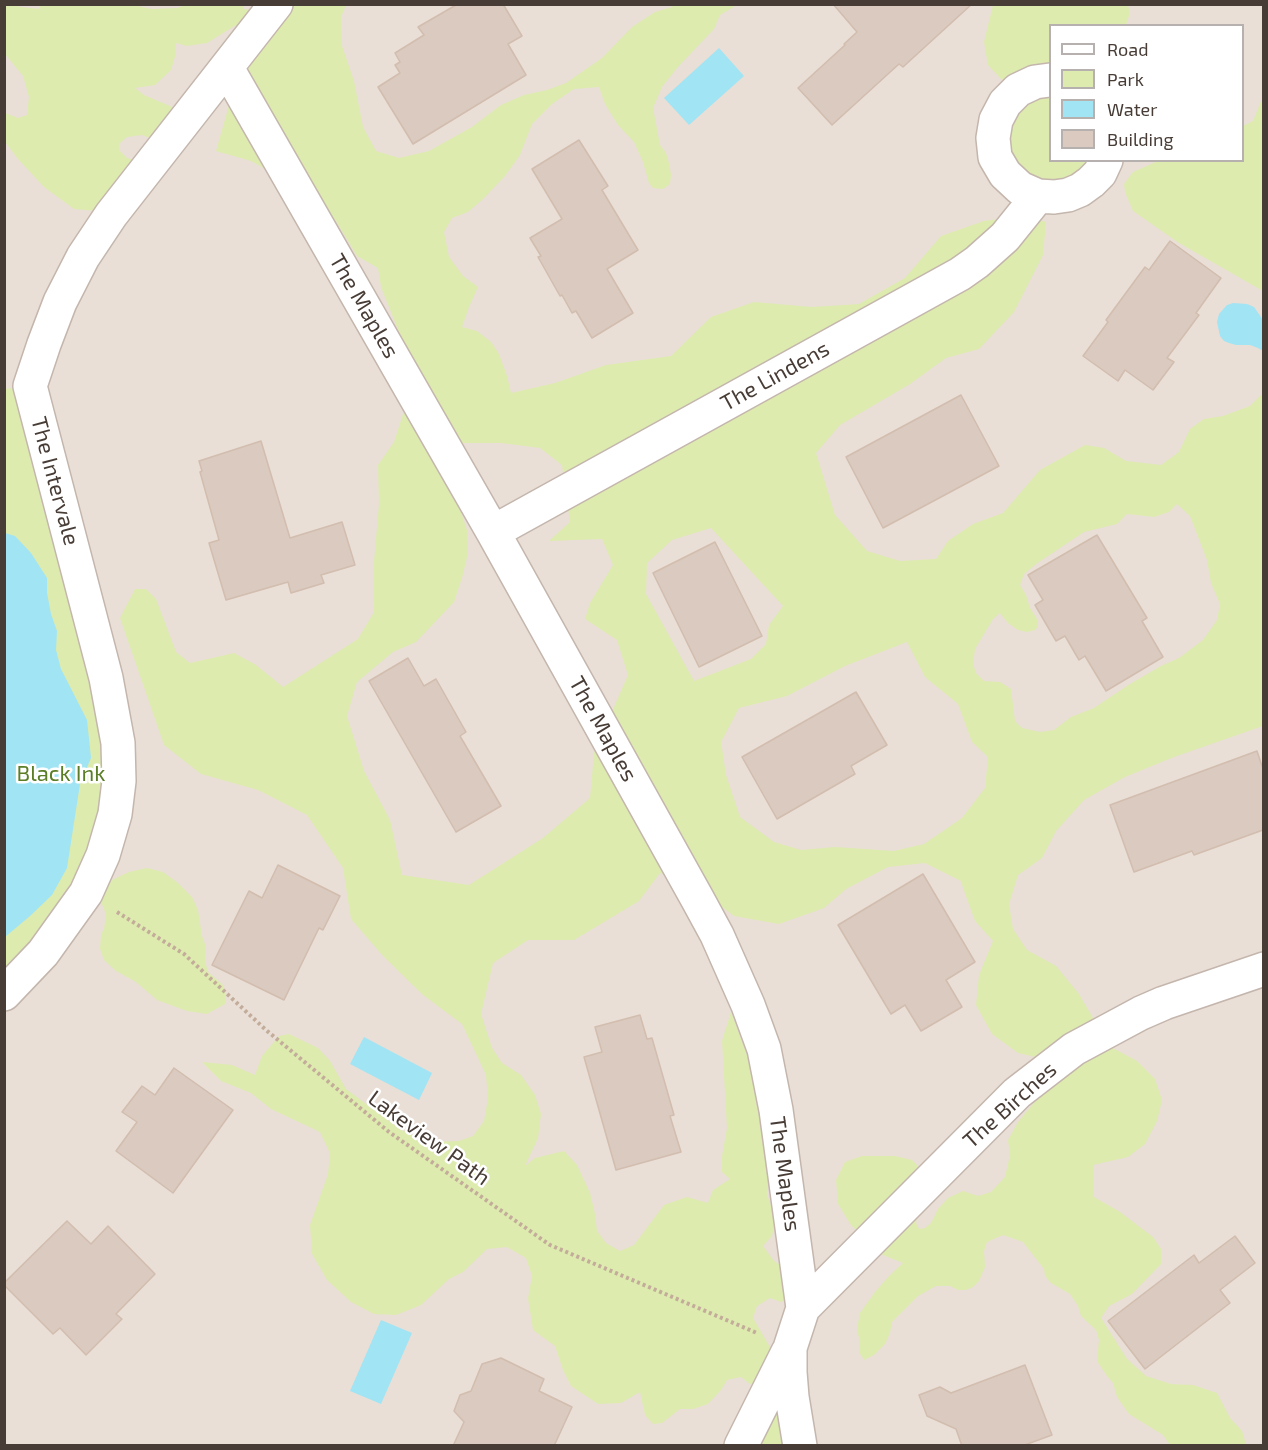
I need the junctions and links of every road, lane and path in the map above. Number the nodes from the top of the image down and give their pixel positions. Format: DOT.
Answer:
graph roads {
  1 [pos="276,4"];
  2 [pos="227,68"];
  3 [pos="1049,80"];
  4 [pos="1105,162"];
  5 [pos="1038,196"];
  6 [pos="17,388"];
  7 [pos="493,532"];
  8 [pos="86,893"];
  9 [pos="1263,969"];
  10 [pos="4,994"];
  11 [pos="803,1308"];
  12 [pos="790,1348"];
  13 [pos="741,1446"];
  14 [pos="800,1446"];
  1 -- 2 [label="street, The Intervale"];
  2 -- 6 [label="street, The Intervale"];
  2 -- 7 [label="street, The Maples"];
  3 -- 5 [label="street"];
  4 -- 5 [label="street"];
  5 -- 7 [label="street, The Lindens"];
  6 -- 8 [label="street, The Intervale"];
  7 -- 11 [label="street, The Maples"];
  8 -- 10 [label="street, The Intervale"];
  8 -- 12 [label="path, Lakeview Path"];
  9 -- 11 [label="street, The Birches"];
  11 -- 12 [label="street, The Maples"];
  12 -- 13 [label="street"];
  12 -- 14 [label="street, The Maples"];
}
